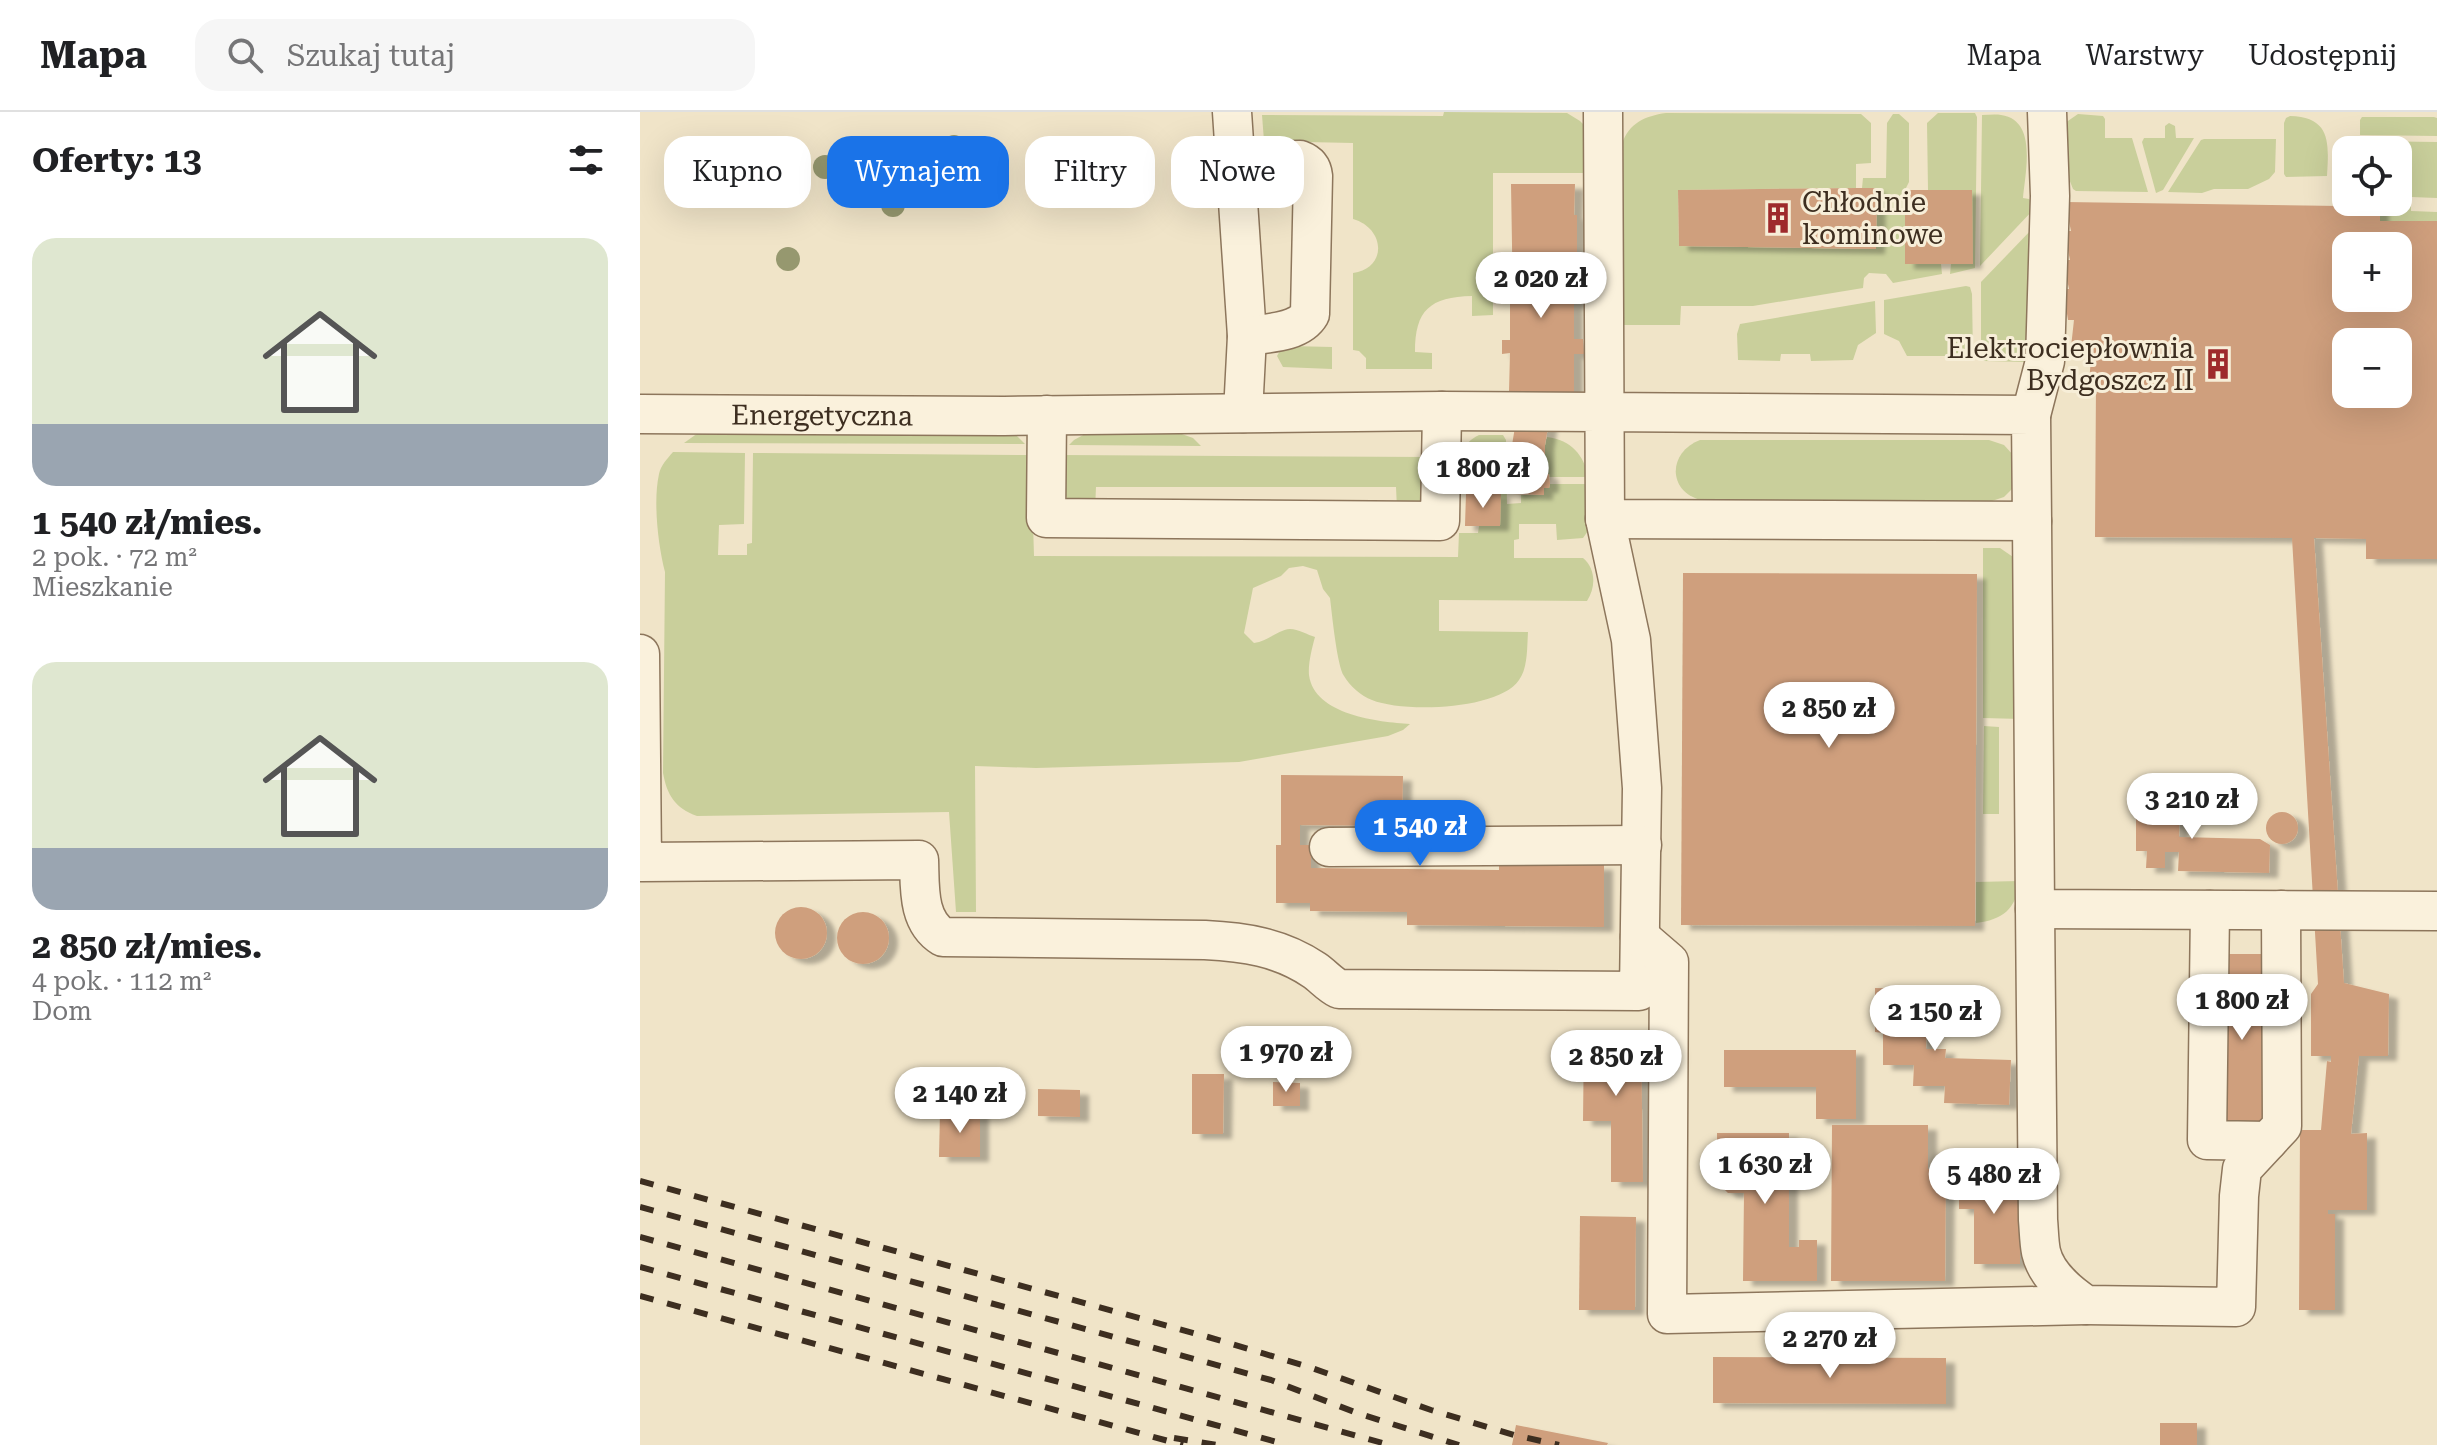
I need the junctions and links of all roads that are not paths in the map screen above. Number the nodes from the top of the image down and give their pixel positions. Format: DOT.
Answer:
graph roads {
  1 [pos="1232,112"];
  2 [pos="1603,112"];
  3 [pos="2047,112"];
  4 [pos="1234,136"];
  5 [pos="1304,161"];
  6 [pos="1239,208"];
  7 [pos="1247,336"];
  8 [pos="1442,411"];
  9 [pos="1243,413"];
  10 [pos="640,414"];
  11 [pos="1605,414"];
  12 [pos="1047,415"];
  13 [pos="2031,415"];
  14 [pos="1605,519"];
  15 [pos="2032,521"];
  16 [pos="640,654"];
  17 [pos="1642,845"];
  18 [pos="1329,847"];
  19 [pos="2035,909"];
  20 [pos="2210,910"];
  21 [pos="2281,910"];
  22 [pos="2437,911"];
  23 [pos="1640,937"];
  24 [pos="2268,1141"];
  25 [pos="2086,1305"];
  1 -- 4 [label="street"];
  2 -- 11 [label="street"];
  3 -- 13 [label="street"];
  5 -- 7 [label="street"];
  6 -- 7 [label="street"];
  7 -- 9 [label="street"];
  8 -- 9 [label="street, Energetyczna"];
  8 -- 11 [label="street, Energetyczna"];
  8 -- 12 [label="street"];
  9 -- 12 [label="street, Energetyczna"];
  10 -- 12 [label="street, Energetyczna"];
  11 -- 13 [label="street, Energetyczna"];
  11 -- 14 [label="street"];
  13 -- 15 [label="street"];
  14 -- 15 [label="street"];
  14 -- 17 [label="street"];
  15 -- 19 [label="street"];
  16 -- 23 [label="street"];
  17 -- 18 [label="street"];
  17 -- 23 [label="street"];
  19 -- 20 [label="street"];
  19 -- 25 [label="street"];
  20 -- 21 [label="street"];
  20 -- 24 [label="street"];
  21 -- 22 [label="street"];
  21 -- 24 [label="street"];
  23 -- 25 [label="street"];
  24 -- 25 [label="street"];
}
